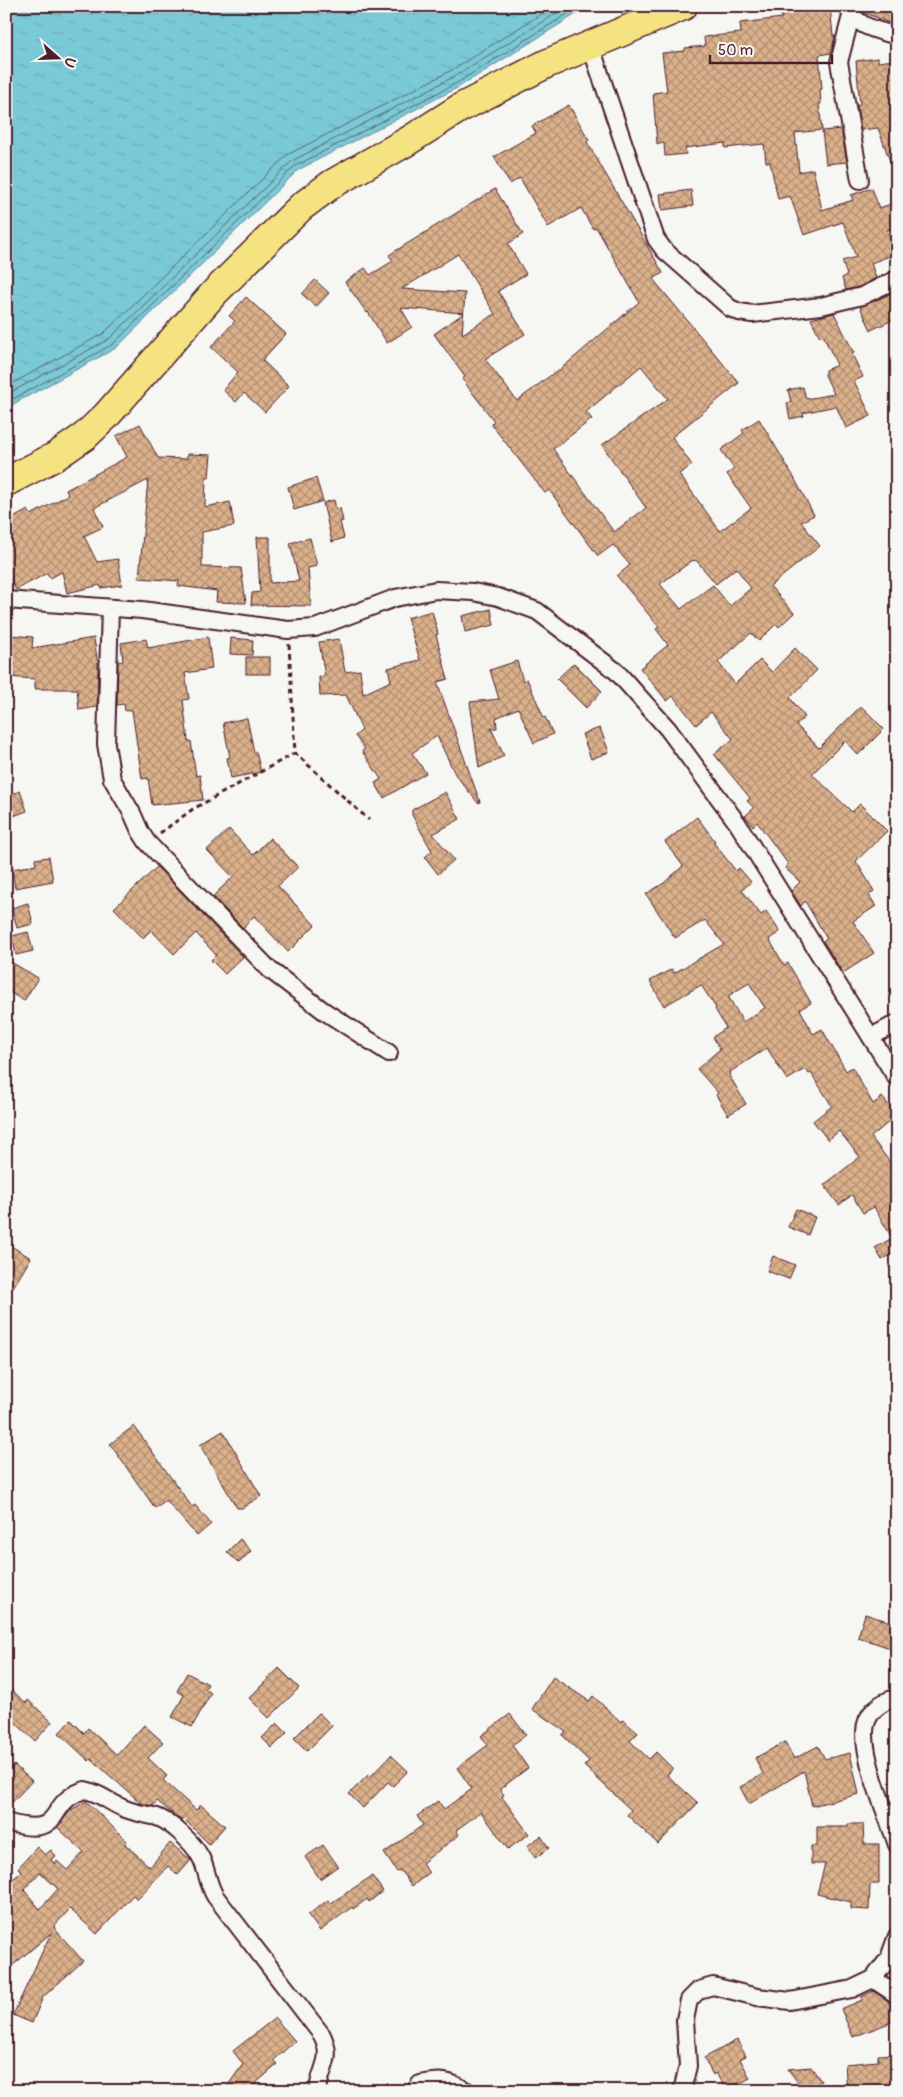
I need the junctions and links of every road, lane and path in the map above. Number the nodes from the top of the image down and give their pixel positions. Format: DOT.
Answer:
graph roads {
  1 [pos="682,6"];
  2 [pos="849,11"];
  3 [pos="897,36"];
  4 [pos="590,44"];
  5 [pos="860,180"];
  6 [pos="897,279"];
  7 [pos="6,482"];
  8 [pos="6,600"];
  9 [pos="110,608"];
  10 [pos="288,630"];
  11 [pos="295,753"];
  12 [pos="369,820"];
  13 [pos="147,842"];
  14 [pos="897,1023"];
  15 [pos="871,1037"];
  16 [pos="389,1053"];
  17 [pos="897,1079"];
  18 [pos="897,1698"];
  19 [pos="6,1822"];
  20 [pos="897,1845"];
  21 [pos="897,1936"];
  22 [pos="873,1979"];
  23 [pos="897,1995"];
  24 [pos="318,2091"];
  25 [pos="415,2091"];
  26 [pos="467,2091"];
  27 [pos="682,2091"];
  1 -- 4 [label="highway"];
  2 -- 3 [label="street"];
  2 -- 5 [label="street"];
  4 -- 6 [label="street"];
  4 -- 7 [label="highway"];
  8 -- 9 [label="street"];
  9 -- 10 [label="street"];
  9 -- 13 [label="street"];
  10 -- 11 [label="path"];
  10 -- 15 [label="street"];
  11 -- 12 [label="path"];
  11 -- 13 [label="path"];
  13 -- 16 [label="street"];
  14 -- 15 [label="street"];
  15 -- 17 [label="street"];
  18 -- 20 [label="street"];
  19 -- 24 [label="street"];
  21 -- 22 [label="street"];
  22 -- 23 [label="street"];
  22 -- 27 [label="street"];
  25 -- 26 [label="street"];
}
